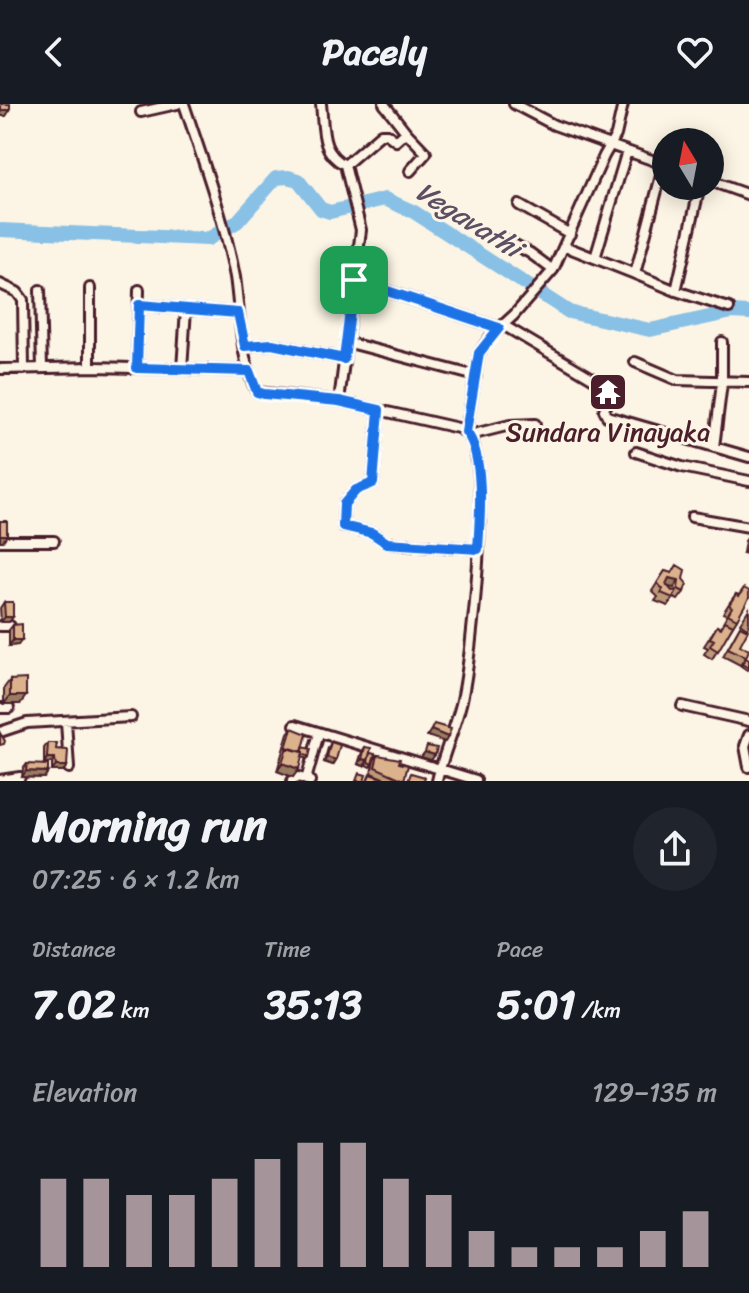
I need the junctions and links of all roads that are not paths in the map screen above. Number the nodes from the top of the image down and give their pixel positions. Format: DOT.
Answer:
graph roads {
  1 [pos="177,104"];
  2 [pos="184,104"];
  3 [pos="321,104"];
  4 [pos="384,104"];
  5 [pos="514,104"];
  6 [pos="623,104"];
  7 [pos="141,112"];
  8 [pos="406,132"];
  9 [pos="610,145"];
  10 [pos="627,151"];
  11 [pos="652,160"];
  12 [pos="345,165"];
  13 [pos="410,171"];
  14 [pos="724,186"];
  15 [pos="749,195"];
  16 [pos="655,200"];
  17 [pos="697,200"];
  18 [pos="519,205"];
  19 [pos="570,234"];
  20 [pos="506,240"];
  21 [pos="564,246"];
  22 [pos="595,258"];
  23 [pos="553,270"];
  24 [pos="635,274"];
  25 [pos="354,280"];
  26 [pos="0,284"];
  27 [pos="90,288"];
  28 [pos="40,290"];
  29 [pos="139,290"];
  30 [pos="676,291"];
  31 [pos="139,305"];
  32 [pos="729,308"];
  33 [pos="186,309"];
  34 [pos="238,313"];
  35 [pos="501,326"];
  36 [pos="346,342"];
  37 [pos="722,342"];
  38 [pos="245,346"];
  39 [pos="344,359"];
  40 [pos="635,362"];
  41 [pos="90,367"];
  42 [pos="42,368"];
  43 [pos="137,368"];
  44 [pos="0,369"];
  45 [pos="24,369"];
  46 [pos="182,369"];
  47 [pos="249,371"];
  48 [pos="476,376"];
  49 [pos="749,382"];
  50 [pos="722,383"];
  51 [pos="339,401"];
  52 [pos="379,410"];
  53 [pos="535,424"];
  54 [pos="468,434"];
  55 [pos="714,447"];
  56 [pos="636,452"];
  57 [pos="749,457"];
  58 [pos="749,481"];
  59 [pos="692,517"];
  60 [pos="749,527"];
  61 [pos="0,541"];
  62 [pos="54,541"];
  63 [pos="478,549"];
  64 [pos="682,706"];
  65 [pos="131,717"];
  66 [pos="66,721"];
  67 [pos="749,721"];
  68 [pos="295,725"];
  69 [pos="0,732"];
  70 [pos="319,733"];
  71 [pos="749,735"];
  72 [pos="749,767"];
  73 [pos="69,768"];
  74 [pos="439,769"];
  75 [pos="20,777"];
  76 [pos="0,780"];
  77 [pos="308,780"];
  78 [pos="476,780"];
  79 [pos="292,781"];
  80 [pos="437,781"];
  1 -- 7 [label="street"];
  2 -- 34 [label="street"];
  3 -- 12 [label="street"];
  4 -- 8 [label="street"];
  5 -- 9 [label="street"];
  6 -- 9 [label="street"];
  8 -- 12 [label="street"];
  8 -- 13 [label="street"];
  9 -- 10 [label="street"];
  9 -- 19 [label="street"];
  10 -- 11 [label="street"];
  10 -- 22 [label="street"];
  12 -- 25 [label="street"];
  14 -- 15 [label="street"];
  16 -- 24 [label="street"];
  17 -- 30 [label="street"];
  18 -- 19 [label="street"];
  19 -- 21 [label="street"];
  20 -- 23 [label="street"];
  21 -- 22 [label="street"];
  21 -- 23 [label="street"];
  22 -- 24 [label="street"];
  23 -- 35 [label="street"];
  24 -- 30 [label="street"];
  25 -- 35 [label="street"];
  25 -- 36 [label="street"];
  26 -- 45 [label="street"];
  27 -- 41 [label="street"];
  28 -- 42 [label="street"];
  29 -- 31 [label="street"];
  30 -- 32 [label="street"];
  31 -- 33 [label="street"];
  31 -- 43 [label="street"];
  33 -- 34 [label="street"];
  33 -- 46 [label="street"];
  34 -- 38 [label="street"];
  35 -- 48 [label="street"];
  35 -- 55 [label="street"];
  36 -- 39 [label="street"];
  36 -- 48 [label="street"];
  37 -- 50 [label="street"];
  38 -- 39 [label="street"];
  38 -- 47 [label="street"];
  39 -- 51 [label="street"];
  40 -- 50 [label="street"];
  41 -- 42 [label="street"];
  41 -- 43 [label="street"];
  42 -- 45 [label="street"];
  43 -- 46 [label="street"];
  44 -- 45 [label="street"];
  46 -- 47 [label="street"];
  47 -- 51 [label="street"];
  48 -- 54 [label="street"];
  49 -- 50 [label="street"];
  50 -- 55 [label="street"];
  51 -- 52 [label="street"];
  52 -- 54 [label="street"];
  52 -- 63 [label="street"];
  53 -- 54 [label="street"];
  54 -- 63 [label="street"];
  55 -- 57 [label="street"];
  56 -- 58 [label="street"];
  59 -- 60 [label="street"];
  61 -- 62 [label="street"];
  63 -- 74 [label="street"];
  64 -- 67 [label="street"];
  65 -- 66 [label="street"];
  66 -- 69 [label="street"];
  66 -- 73 [label="street"];
  68 -- 70 [label="street"];
  70 -- 74 [label="street"];
  70 -- 77 [label="street"];
  71 -- 72 [label="street"];
  74 -- 78 [label="street"];
  74 -- 80 [label="street"];
  75 -- 76 [label="street"];
  77 -- 79 [label="street"];
}
